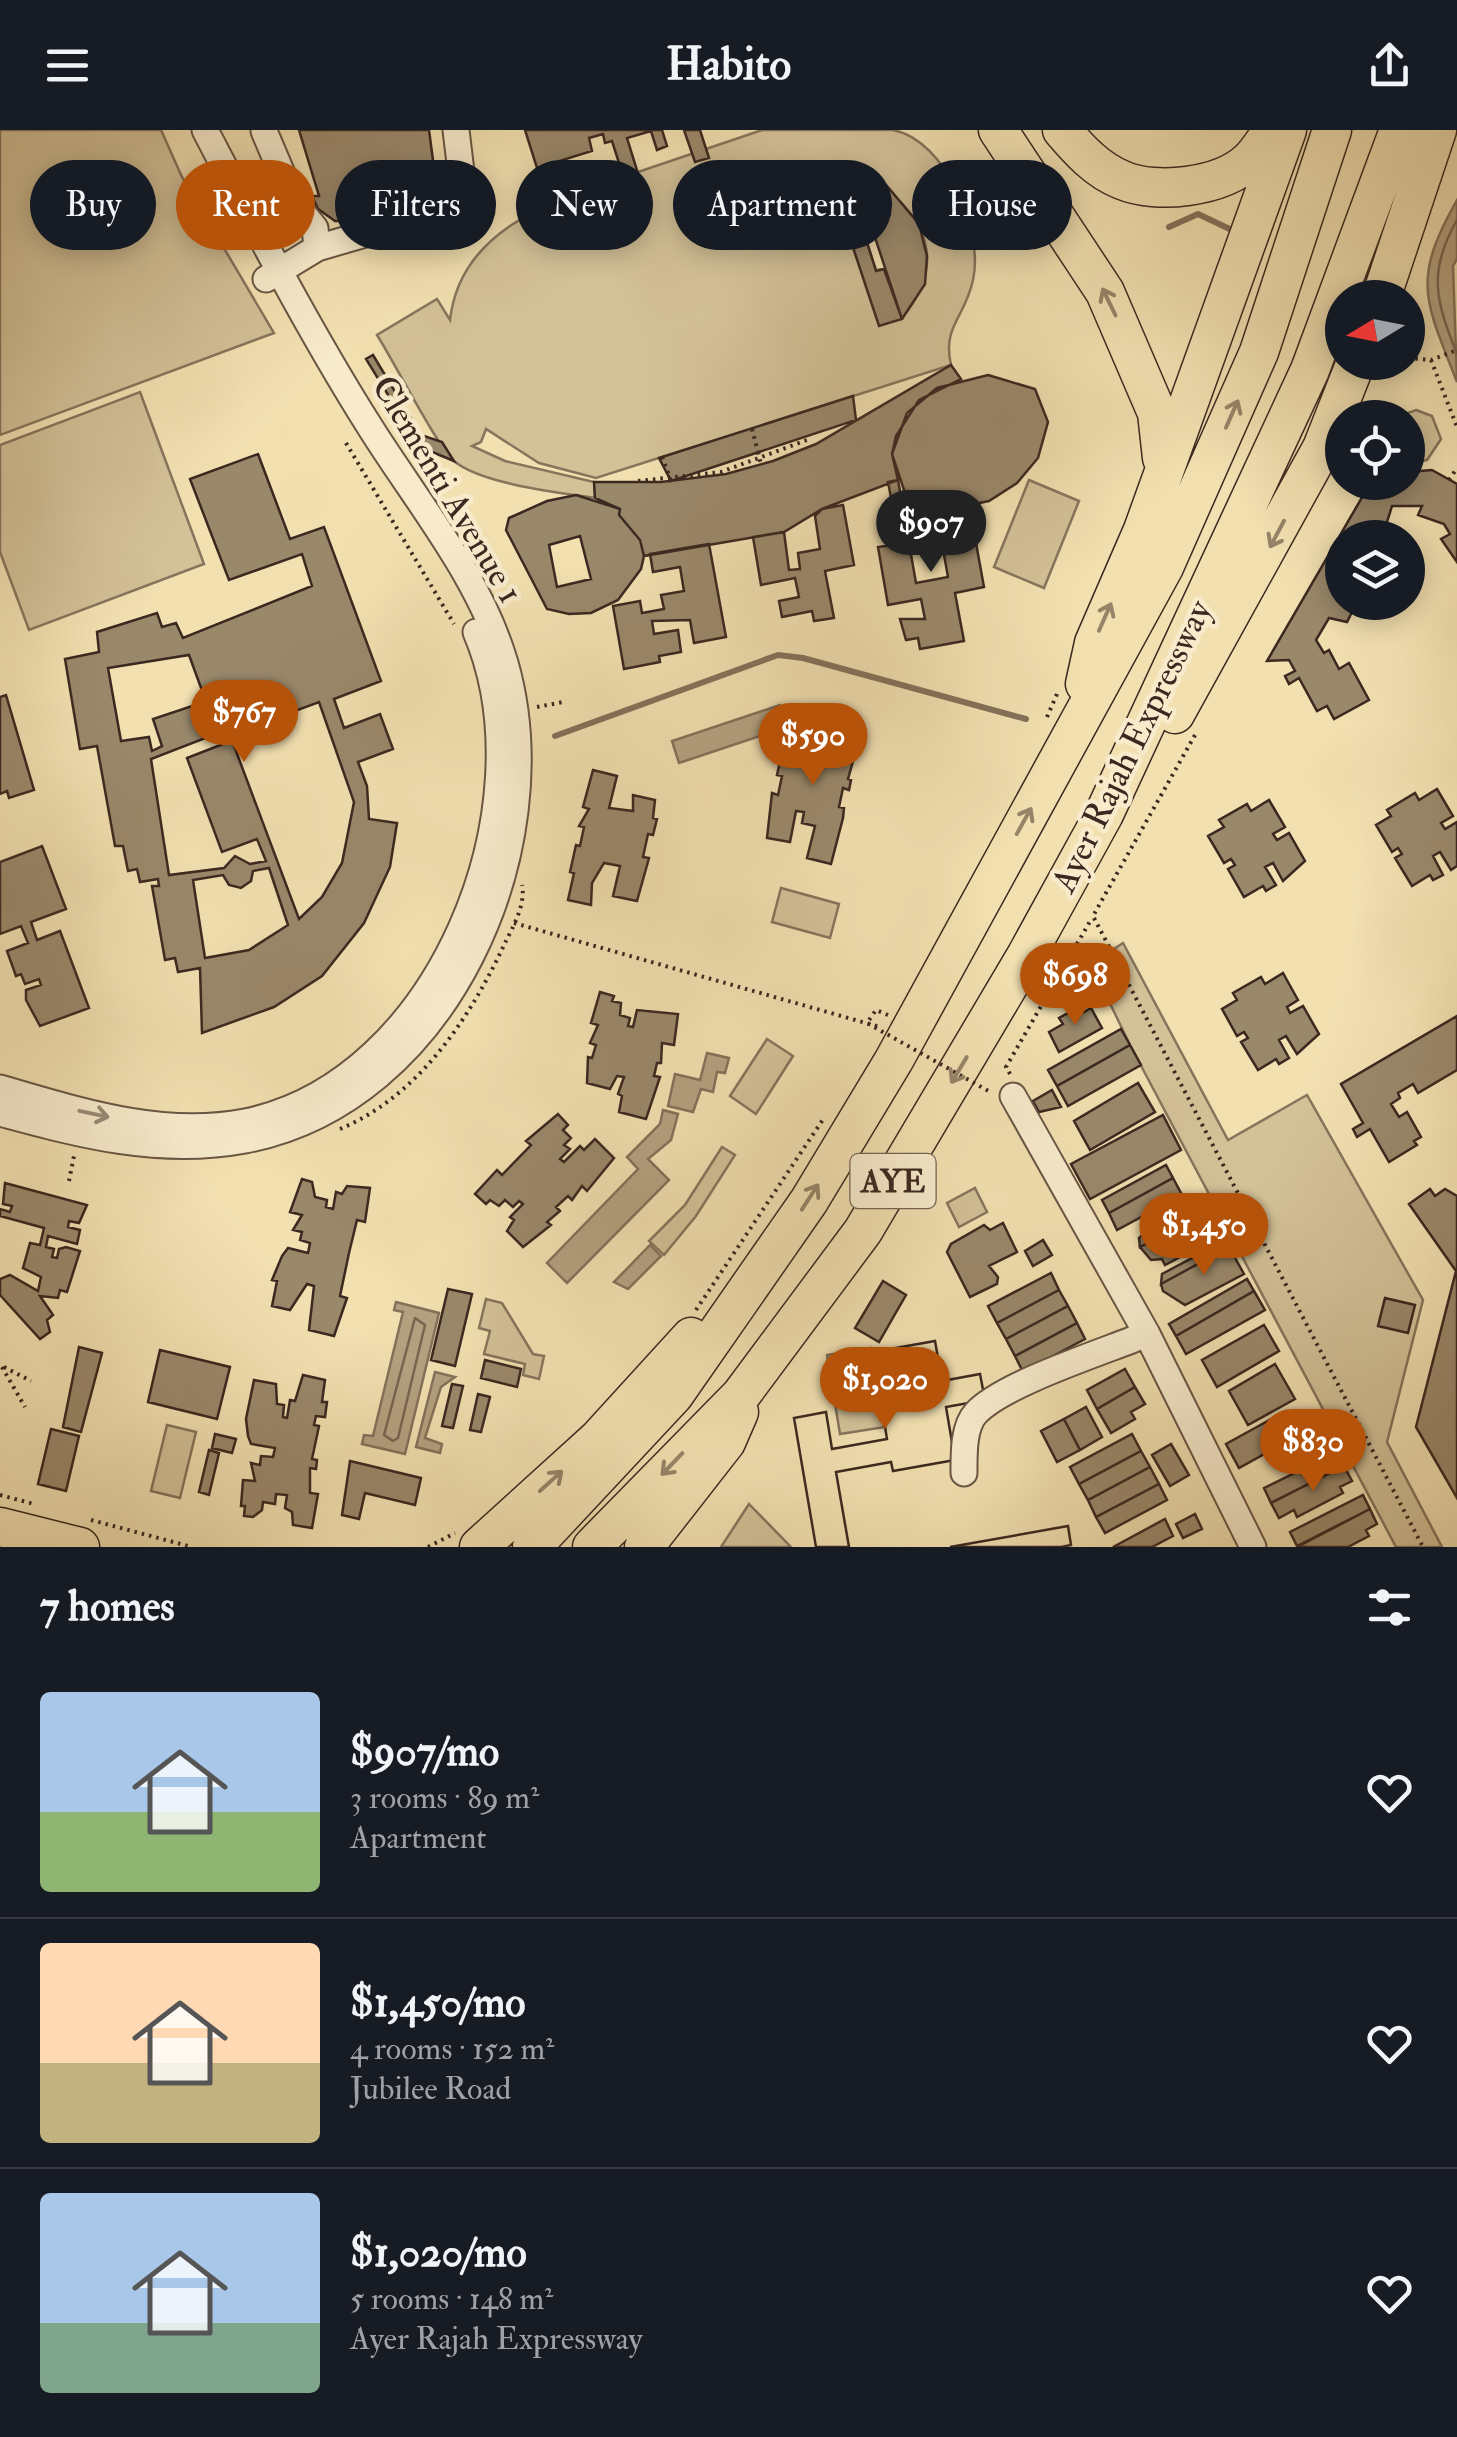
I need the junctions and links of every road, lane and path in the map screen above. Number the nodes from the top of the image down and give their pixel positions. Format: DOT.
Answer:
graph roads {
  1 [pos="187,130"];
  2 [pos="205,130"];
  3 [pos="456,130"];
  4 [pos="1062,130"];
  5 [pos="1273,130"];
  6 [pos="1287,130"];
  7 [pos="1332,130"];
  8 [pos="1399,130"];
  9 [pos="1437,130"];
  10 [pos="264,131"];
  11 [pos="1003,132"];
  12 [pos="205,160"];
  13 [pos="218,160"];
  14 [pos="276,160"];
  15 [pos="315,227"];
  16 [pos="317,248"];
  17 [pos="259,250"];
  18 [pos="273,274"];
  19 [pos="1395,280"];
  20 [pos="1457,350"];
  21 [pos="1425,359"];
  22 [pos="1431,360"];
  23 [pos="1457,426"];
  24 [pos="752,429"];
  25 [pos="808,440"];
  26 [pos="346,442"];
  27 [pos="1325,452"];
  28 [pos="662,458"];
  29 [pos="761,464"];
  30 [pos="1457,468"];
  31 [pos="1163,470"];
  32 [pos="671,480"];
  33 [pos="1449,480"];
  34 [pos="638,481"];
  35 [pos="940,532"];
  36 [pos="930,535"];
  37 [pos="908,537"];
  38 [pos="933,550"];
  39 [pos="454,625"];
  40 [pos="512,701"];
  41 [pos="563,702"];
  42 [pos="1084,712"];
  43 [pos="1198,728"];
  44 [pos="1104,814"];
  45 [pos="476,913"];
  46 [pos="1092,916"];
  47 [pos="514,923"];
  48 [pos="888,1015"];
  49 [pos="876,1037"];
  50 [pos="0,1088"];
  51 [pos="1006,1089"];
  52 [pos="828,1110"];
  53 [pos="0,1113"];
  54 [pos="754,1276"];
  55 [pos="690,1318"];
  56 [pos="1146,1334"];
  57 [pos="1,1366"];
  58 [pos="31,1380"];
  59 [pos="741,1395"];
  60 [pos="25,1407"];
  61 [pos="964,1473"];
  62 [pos="0,1495"];
  63 [pos="35,1504"];
  64 [pos="0,1527"];
  65 [pos="84,1533"];
  66 [pos="470,1539"];
  67 [pos="192,1547"];
  68 [pos="428,1547"];
  69 [pos="532,1547"];
  70 [pos="592,1547"];
  71 [pos="644,1547"];
  72 [pos="1253,1547"];
  73 [pos="1423,1547"];
  1 -- 12 [label="street, Clementi Avenue 1"];
  2 -- 13 [label="street, Clementi Avenue 1"];
  3 -- 16 [label="street"];
  4 -- 5 [label="highway"];
  6 -- 31 [label="highway"];
  42 -- 7 [label="highway, Ayer Rajah Expressway / AYE, one-way"];
  8 -- 44 [label="highway, Ayer Rajah Expressway / AYE"];
  9 -- 19 [label="highway"];
  10 -- 14 [label="street"];
  31 -- 11 [label="highway, one-way"];
  15 -- 16 [label="street"];
  16 -- 18 [label="street"];
  17 -- 18 [label="street, Clementi Avenue 1"];
  18 -- 40 [label="street, Clementi Avenue 1"];
  20 -- 22 [label="path"];
  21 -- 22 [label="path"];
  22 -- 23 [label="path"];
  24 -- 29 [label="path, bridge"];
  25 -- 34 [label="path"];
  26 -- 39 [label="path"];
  27 -- 44 [label="highway, one-way"];
  28 -- 32 [label="path"];
  30 -- 33 [label="path"];
  42 -- 31 [label="highway, one-way"];
  35 -- 36 [label="path"];
  36 -- 37 [label="path"];
  36 -- 38 [label="path"];
  40 -- 41 [label="path"];
  40 -- 45 [label="street, Clementi Avenue 1"];
  54 -- 42 [label="highway, Ayer Rajah Expressway / AYE, one-way"];
  43 -- 46 [label="path"];
  44 -- 59 [label="highway, Ayer Rajah Expressway / AYE, one-way"];
  50 -- 45 [label="street, Clementi Avenue 1, one-way"];
  45 -- 53 [label="street, Clementi Avenue 1"];
  46 -- 51 [label="path"];
  46 -- 73 [label="path"];
  47 -- 49 [label="path"];
  48 -- 51 [label="path, bridge"];
  51 -- 56 [label="street"];
  52 -- 55 [label="path"];
  66 -- 54 [label="highway, one-way"];
  54 -- 69 [label="highway, Ayer Rajah Expressway / AYE"];
  56 -- 61 [label="street"];
  56 -- 72 [label="street"];
  57 -- 58 [label="path"];
  57 -- 60 [label="path"];
  59 -- 70 [label="highway, Ayer Rajah Expressway / AYE, one-way"];
  59 -- 71 [label="highway"];
  62 -- 63 [label="path"];
  64 -- 65 [label="highway"];
  65 -- 67 [label="path"];
  66 -- 68 [label="path"];
}
